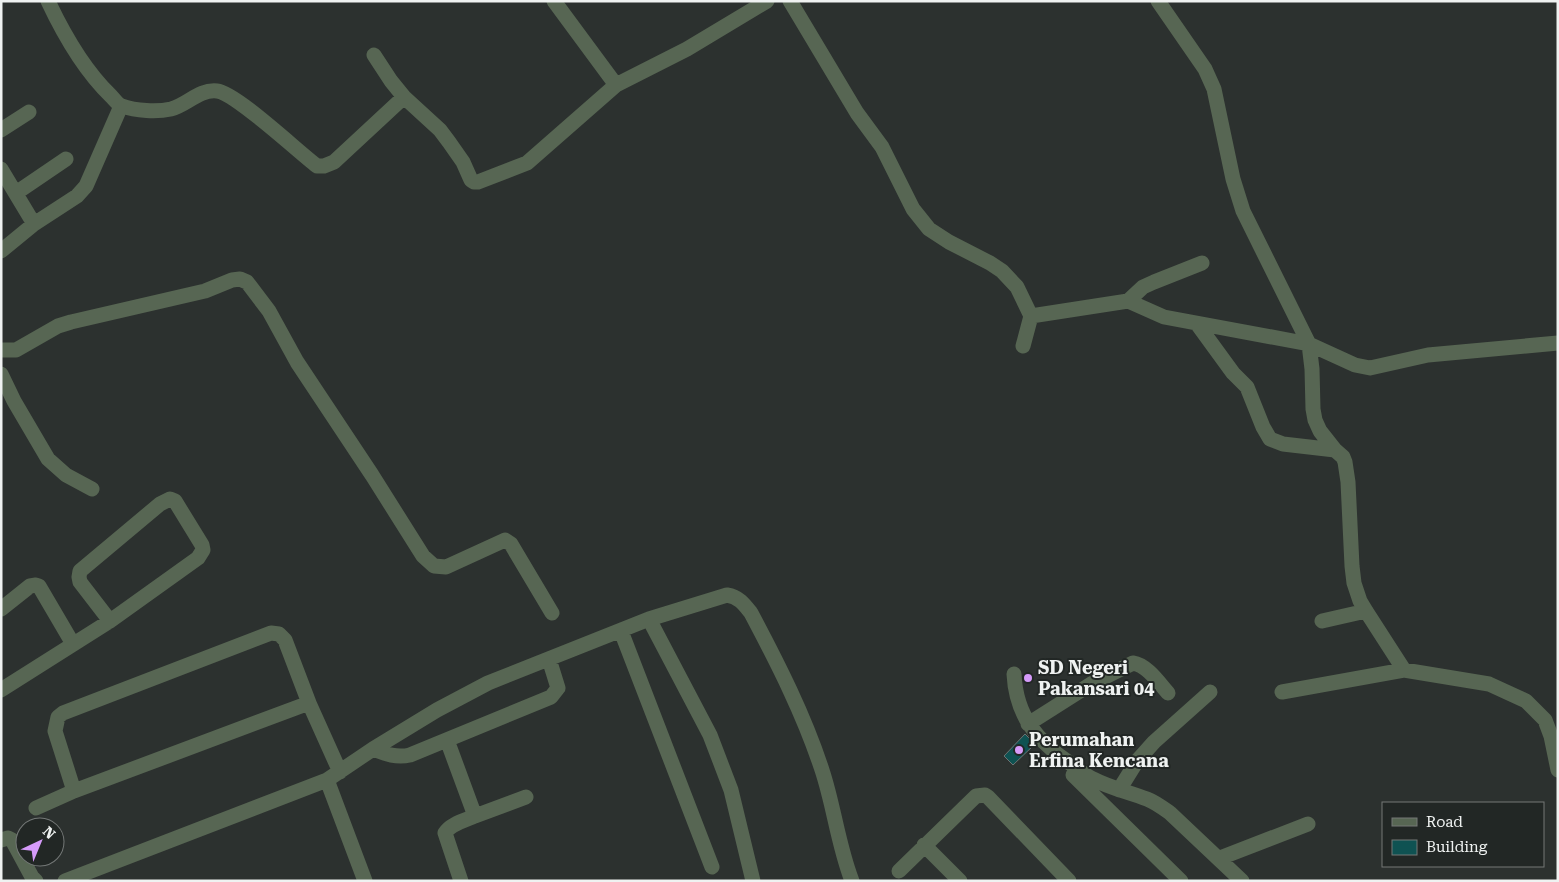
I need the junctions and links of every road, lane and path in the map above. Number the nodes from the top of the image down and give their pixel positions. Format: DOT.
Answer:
graph roads {
  1 [pos="48,1"];
  2 [pos="554,1"];
  3 [pos="767,1"];
  4 [pos="790,1"];
  5 [pos="1158,1"];
  6 [pos="374,55"];
  7 [pos="616,86"];
  8 [pos="404,97"];
  9 [pos="121,106"];
  10 [pos="29,112"];
  11 [pos="1,130"];
  12 [pos="66,160"];
  13 [pos="1,169"];
  14 [pos="16,193"];
  15 [pos="34,224"];
  16 [pos="1,251"];
  17 [pos="1202,262"];
  18 [pos="1128,301"];
  19 [pos="1030,316"];
  20 [pos="1198,325"];
  21 [pos="1558,343"];
  22 [pos="1309,344"];
  23 [pos="1023,346"];
  24 [pos="1,350"];
  25 [pos="1,374"];
  26 [pos="1335,450"];
  27 [pos="92,489"];
  28 [pos="1,610"];
  29 [pos="1366,611"];
  30 [pos="552,613"];
  31 [pos="649,619"];
  32 [pos="110,621"];
  33 [pos="1322,621"];
  34 [pos="621,631"];
  35 [pos="73,644"];
  36 [pos="549,659"];
  37 [pos="1404,670"];
  38 [pos="1014,674"];
  39 [pos="1,690"];
  40 [pos="1210,692"];
  41 [pos="1282,692"];
  42 [pos="1168,693"];
  43 [pos="309,704"];
  44 [pos="1026,727"];
  45 [pos="448,740"];
  46 [pos="373,749"];
  47 [pos="1558,770"];
  48 [pos="340,772"];
  49 [pos="327,780"];
  50 [pos="1120,790"];
  51 [pos="74,791"];
  52 [pos="526,797"];
  53 [pos="36,808"];
  54 [pos="475,816"];
  55 [pos="1308,824"];
  56 [pos="1,840"];
  57 [pos="924,845"];
  58 [pos="1220,858"];
  59 [pos="712,867"];
  60 [pos="899,871"];
  61 [pos="36,881"];
  62 [pos="64,881"];
  63 [pos="365,881"];
  64 [pos="461,881"];
  65 [pos="753,881"];
  66 [pos="852,881"];
  67 [pos="960,881"];
  68 [pos="1069,881"];
  69 [pos="1180,881"];
  70 [pos="1242,881"];
  1 -- 9 [label="street"];
  2 -- 7 [label="street"];
  3 -- 7 [label="street"];
  4 -- 19 [label="street"];
  5 -- 22 [label="street"];
  6 -- 8 [label="street"];
  7 -- 8 [label="street"];
  8 -- 9 [label="street"];
  9 -- 15 [label="street"];
  10 -- 11 [label="street"];
  12 -- 14 [label="street"];
  13 -- 14 [label="street"];
  14 -- 15 [label="street"];
  15 -- 16 [label="street"];
  17 -- 18 [label="street"];
  18 -- 19 [label="street"];
  18 -- 20 [label="street"];
  19 -- 23 [label="street"];
  20 -- 22 [label="street"];
  20 -- 26 [label="street"];
  21 -- 22 [label="street"];
  22 -- 26 [label="street"];
  24 -- 30 [label="street"];
  25 -- 27 [label="street"];
  26 -- 29 [label="street"];
  28 -- 35 [label="street"];
  29 -- 33 [label="street"];
  29 -- 37 [label="street"];
  31 -- 34 [label="street"];
  31 -- 65 [label="street"];
  31 -- 66 [label="street"];
  32 -- 32 [label="street"];
  32 -- 35 [label="street"];
  34 -- 36 [label="street"];
  34 -- 59 [label="street"];
  35 -- 39 [label="street"];
  36 -- 45 [label="street"];
  36 -- 46 [label="street"];
  37 -- 41 [label="street"];
  37 -- 47 [label="street"];
  38 -- 44 [label="street"];
  40 -- 50 [label="street"];
  42 -- 44 [label="street"];
  43 -- 48 [label="street"];
  43 -- 51 [label="street"];
  43 -- 51 [label="street"];
  44 -- 50 [label="street"];
  44 -- 69 [label="street"];
  45 -- 46 [label="street"];
  45 -- 54 [label="street"];
  46 -- 48 [label="street"];
  48 -- 49 [label="street"];
  49 -- 62 [label="street"];
  49 -- 63 [label="street"];
  50 -- 58 [label="street"];
  51 -- 53 [label="street"];
  52 -- 54 [label="street"];
  54 -- 64 [label="street"];
  55 -- 58 [label="street"];
  56 -- 61 [label="street"];
  57 -- 60 [label="street"];
  57 -- 67 [label="street"];
  57 -- 68 [label="street"];
  58 -- 70 [label="street"];
}
